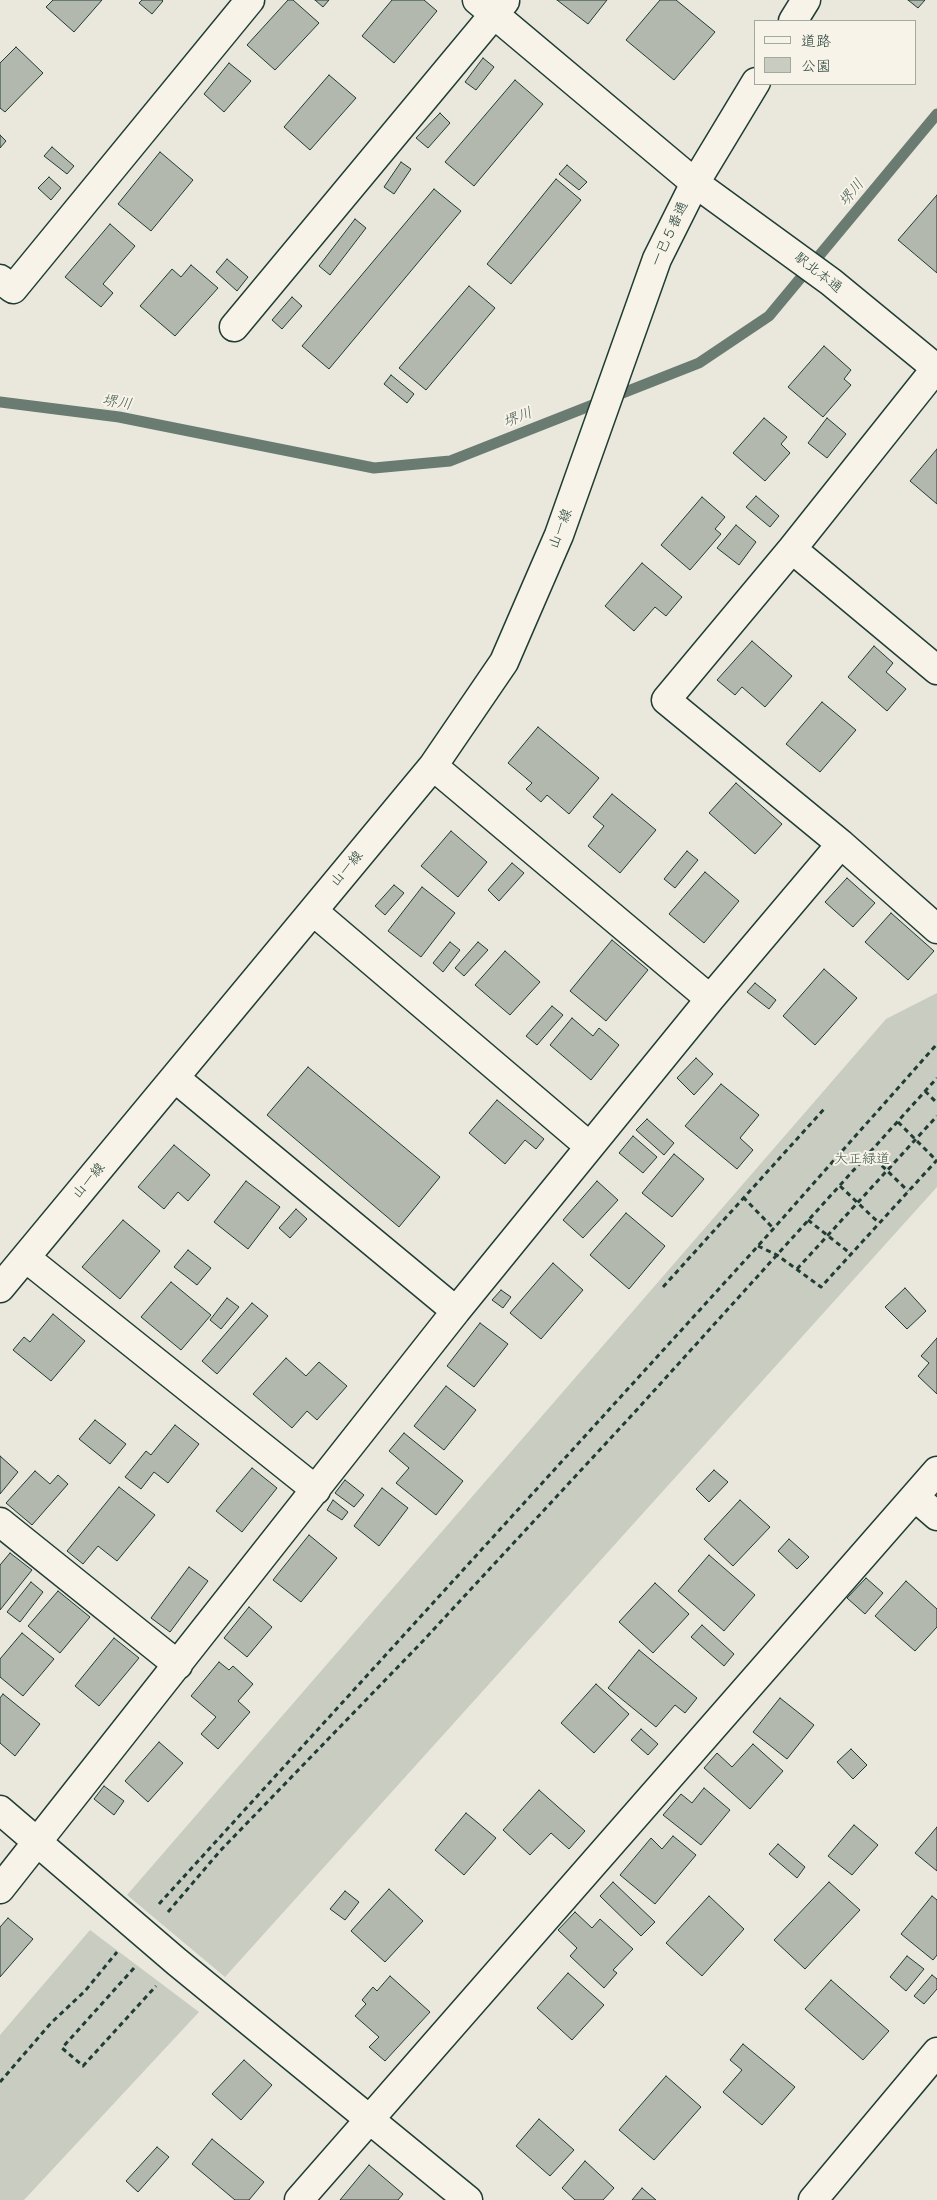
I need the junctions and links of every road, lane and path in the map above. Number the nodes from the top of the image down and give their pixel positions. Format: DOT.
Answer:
graph roads {
  1 [pos="250,0"];
  2 [pos="806,0"];
  3 [pos="492,5"];
  4 [pos="794,20"];
  5 [pos="754,85"];
  6 [pos="695,182"];
  7 [pos="0,279"];
  8 [pos="234,326"];
  9 [pos="937,368"];
  10 [pos="608,398"];
  11 [pos="792,549"];
  12 [pos="937,670"];
  13 [pos="433,766"];
  14 [pos="841,844"];
  15 [pos="313,911"];
  16 [pos="937,929"];
  17 [pos="710,999"];
  18 [pos="937,1044"];
  19 [pos="175,1078"];
  20 [pos="937,1078"];
  21 [pos="925,1091"];
  22 [pos="937,1103"];
  23 [pos="825,1108"];
  24 [pos="937,1116"];
  25 [pos="898,1122"];
  26 [pos="916,1140"];
  27 [pos="589,1146"];
  28 [pos="869,1153"];
  29 [pos="937,1160"];
  30 [pos="887,1170"];
  31 [pos="840,1186"];
  32 [pos="908,1192"];
  33 [pos="743,1197"];
  34 [pos="858,1203"];
  35 [pos="808,1220"];
  36 [pos="879,1223"];
  37 [pos="773,1228"];
  38 [pos="828,1236"];
  39 [pos="758,1246"];
  40 [pos="851,1254"];
  41 [pos="777,1255"];
  42 [pos="26,1258"];
  43 [pos="797,1269"];
  44 [pos="663,1287"];
  45 [pos="0,1288"];
  46 [pos="456,1311"];
  47 [pos="937,1471"];
  48 [pos="316,1490"];
  49 [pos="915,1497"];
  50 [pos="937,1516"];
  51 [pos="0,1522"];
  52 [pos="178,1665"];
  53 [pos="0,1810"];
  54 [pos="38,1842"];
  55 [pos="0,1889"];
  56 [pos="147,1936"];
  57 [pos="177,1962"];
  58 [pos="937,2052"];
  59 [pos="0,2082"];
  60 [pos="370,2118"];
  61 [pos="298,2200"];
  62 [pos="468,2200"];
  63 [pos="813,2200"];
  1 -- 7 [label="street"];
  2 -- 4 [label="street"];
  3 -- 6 [label="street, 駅北本通"];
  3 -- 8 [label="street"];
  5 -- 6 [label="street, 一已５番通"];
  6 -- 9 [label="street, 駅北本通"];
  6 -- 10 [label="street, 一已５番通"];
  9 -- 11 [label="street"];
  10 -- 13 [label="street, 山一線"];
  11 -- 12 [label="street"];
  11 -- 14 [label="street"];
  13 -- 15 [label="street, 山一線"];
  13 -- 17 [label="street"];
  14 -- 16 [label="street"];
  14 -- 17 [label="street"];
  15 -- 19 [label="street, 山一線"];
  15 -- 27 [label="street"];
  17 -- 27 [label="street"];
  18 -- 37 [label="path"];
  19 -- 42 [label="street, 山一線"];
  19 -- 46 [label="street"];
  20 -- 21 [label="path"];
  21 -- 22 [label="path"];
  21 -- 25 [label="path"];
  23 -- 33 [label="path"];
  24 -- 26 [label="path"];
  25 -- 26 [label="path"];
  25 -- 28 [label="path"];
  26 -- 29 [label="path"];
  26 -- 30 [label="path"];
  27 -- 46 [label="street"];
  28 -- 30 [label="path"];
  28 -- 31 [label="path"];
  29 -- 32 [label="path"];
  30 -- 32 [label="path"];
  30 -- 34 [label="path"];
  31 -- 34 [label="path"];
  31 -- 35 [label="path"];
  32 -- 36 [label="path"];
  33 -- 37 [label="path"];
  33 -- 44 [label="path"];
  34 -- 36 [label="path"];
  34 -- 38 [label="path"];
  35 -- 38 [label="path"];
  35 -- 41 [label="path"];
  36 -- 40 [label="path"];
  37 -- 39 [label="path"];
  38 -- 40 [label="path"];
  38 -- 43 [label="path"];
  39 -- 41 [label="path"];
  39 -- 56 [label="path"];
  40 -- 43 [label="path"];
  41 -- 43 [label="path"];
  41 -- 56 [label="path"];
  42 -- 45 [label="street, 山一線"];
  42 -- 48 [label="street"];
  46 -- 48 [label="street"];
  47 -- 49 [label="street"];
  48 -- 52 [label="street"];
  49 -- 50 [label="street"];
  49 -- 60 [label="street"];
  51 -- 52 [label="street"];
  52 -- 54 [label="street"];
  53 -- 54 [label="street"];
  54 -- 55 [label="street"];
  54 -- 56 [label="street"];
  56 -- 57 [label="street"];
  56 -- 57 [label="path"];
  56 -- 59 [label="path"];
  57 -- 60 [label="street"];
  58 -- 63 [label="street"];
  60 -- 61 [label="street"];
  60 -- 62 [label="street"];
}
